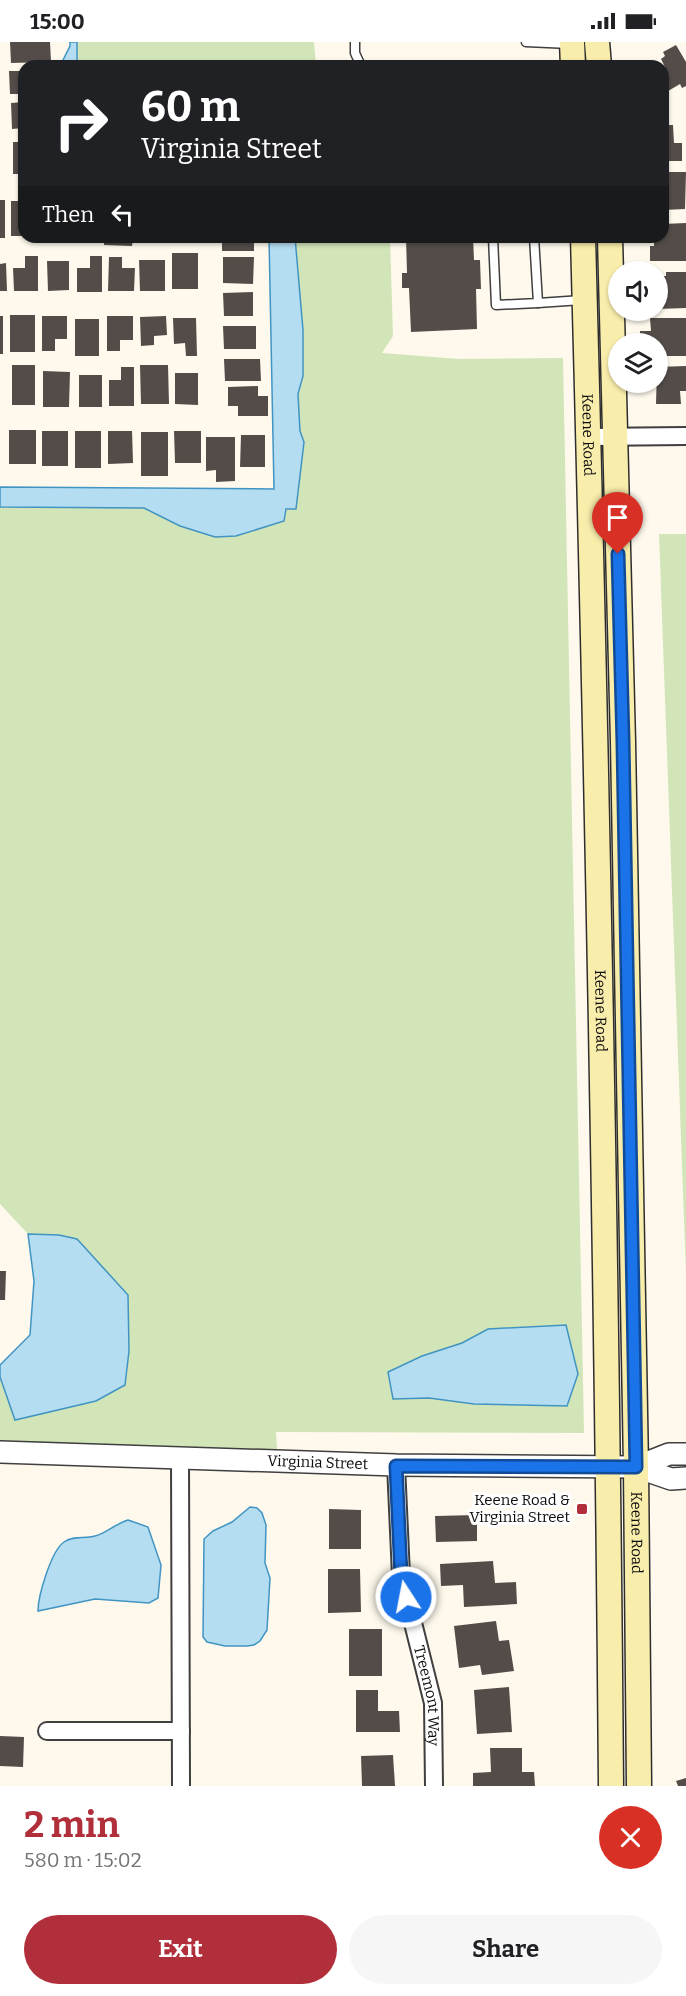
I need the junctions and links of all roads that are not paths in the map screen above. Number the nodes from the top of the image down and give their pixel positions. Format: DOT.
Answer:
graph roads {
  1 [pos="355,42"];
  2 [pos="526,42"];
  3 [pos="597,42"];
  4 [pos="572,51"];
  5 [pos="358,60"];
  6 [pos="598,60"];
  7 [pos="493,243"];
  8 [pos="534,243"];
  9 [pos="583,243"];
  10 [pos="610,243"];
  11 [pos="584,300"];
  12 [pos="538,303"];
  13 [pos="686,436"];
  14 [pos="588,437"];
  15 [pos="615,437"];
  16 [pos="0,1452"];
  17 [pos="686,1454"];
  18 [pos="180,1458"];
  19 [pos="396,1466"];
  20 [pos="609,1467"];
  21 [pos="636,1467"];
  22 [pos="686,1478"];
  23 [pos="47,1731"];
  24 [pos="181,1731"];
  25 [pos="181,1786"];
  26 [pos="434,1786"];
  27 [pos="611,1786"];
  28 [pos="639,1786"];
  1 -- 5 [label="lane"];
  2 -- 4 [label="lane"];
  3 -- 6 [label="main road"];
  7 -- 12 [label="lane"];
  8 -- 12 [label="lane"];
  9 -- 11 [label="main road, Keene Road"];
  10 -- 15 [label="main road, Keene Road"];
  11 -- 12 [label="lane"];
  11 -- 14 [label="main road, Keene Road"];
  13 -- 15 [label="street"];
  14 -- 15 [label="street"];
  14 -- 20 [label="main road, Keene Road"];
  15 -- 21 [label="main road, Keene Road"];
  16 -- 18 [label="street, Virginia Street"];
  17 -- 21 [label="street"];
  18 -- 19 [label="street, Virginia Street"];
  18 -- 24 [label="street"];
  19 -- 20 [label="street, Virginia Street"];
  19 -- 26 [label="street, Treemont Way"];
  20 -- 21 [label="street, Virginia Street"];
  20 -- 27 [label="main road, Keene Road"];
  21 -- 22 [label="street"];
  21 -- 28 [label="main road, Keene Road"];
  23 -- 24 [label="street"];
  24 -- 25 [label="street"];
}
